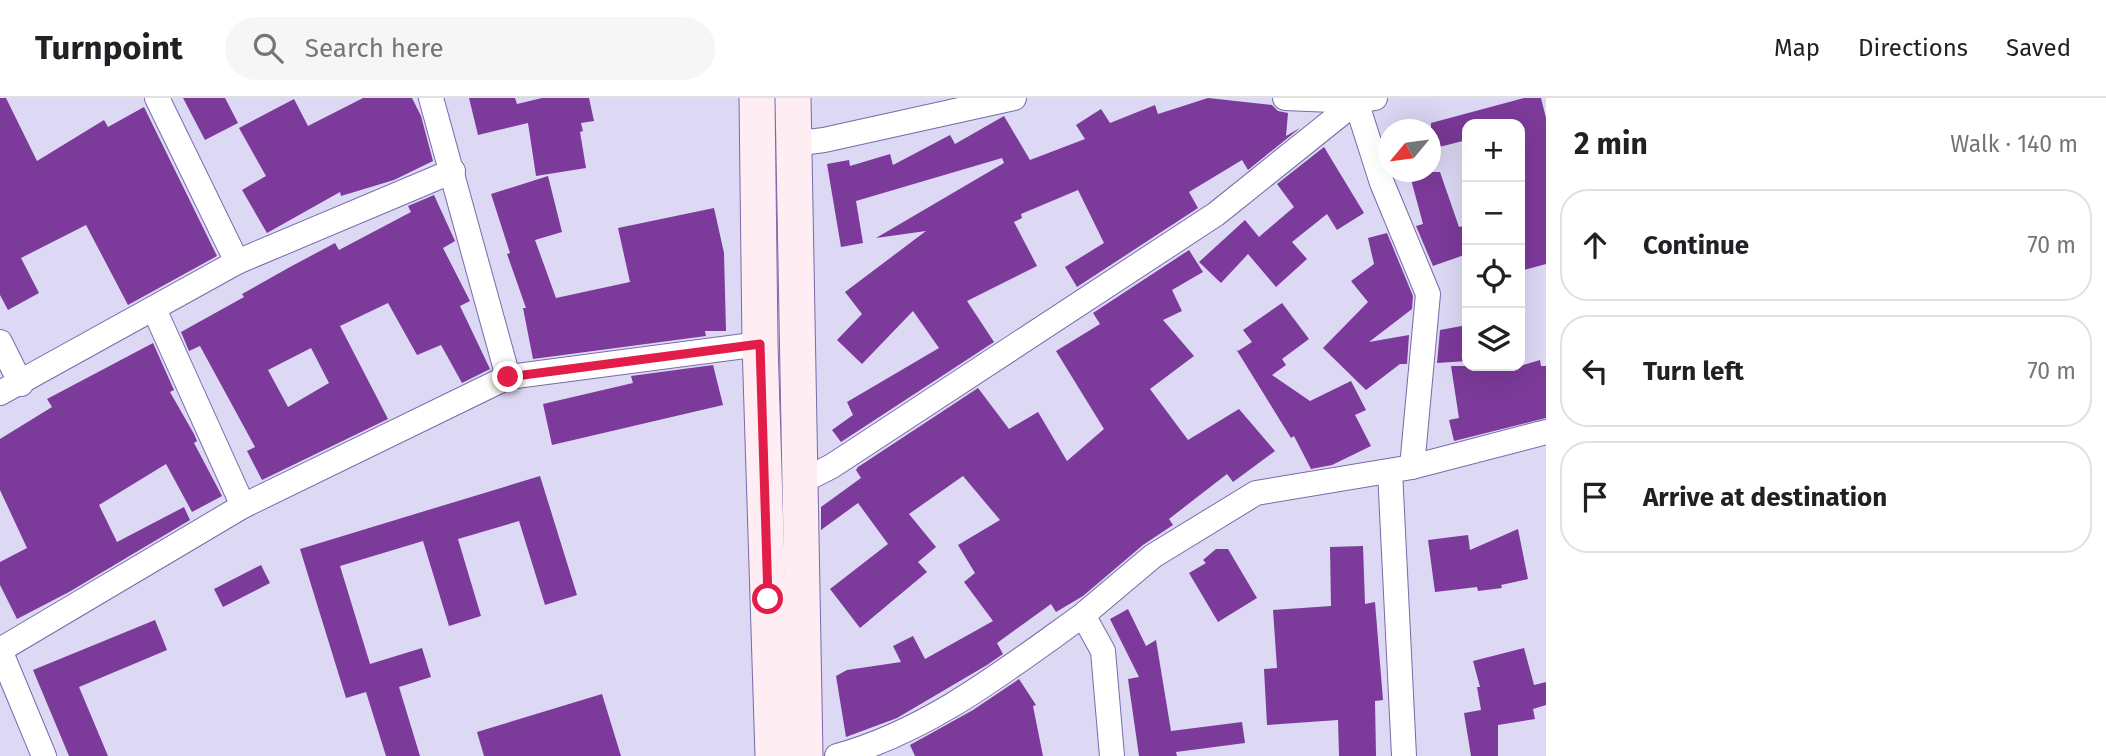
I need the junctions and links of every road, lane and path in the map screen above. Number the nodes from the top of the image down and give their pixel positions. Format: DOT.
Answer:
graph roads {
  1 [pos="157,98"];
  2 [pos="431,98"];
  3 [pos="757,98"];
  4 [pos="793,98"];
  5 [pos="1014,98"];
  6 [pos="1285,98"];
  7 [pos="1362,99"];
  8 [pos="793,144"];
  9 [pos="453,171"];
  10 [pos="237,262"];
  11 [pos="154,309"];
  12 [pos="0,342"];
  13 [pos="760,344"];
  14 [pos="508,377"];
  15 [pos="10,388"];
  16 [pos="1546,432"];
  17 [pos="1401,469"];
  18 [pos="799,483"];
  19 [pos="243,506"];
  20 [pos="785,599"];
  21 [pos="1083,615"];
  22 [pos="0,650"];
  23 [pos="44,756"];
  24 [pos="773,756"];
  25 [pos="806,756"];
  26 [pos="836,756"];
  27 [pos="1112,756"];
  28 [pos="1404,756"];
  1 -- 10 [label="street"];
  2 -- 9 [label="street"];
  3 -- 13 [label="main road"];
  4 -- 8 [label="main road"];
  5 -- 8 [label="street"];
  6 -- 7 [label="street"];
  7 -- 17 [label="street"];
  7 -- 18 [label="street"];
  8 -- 18 [label="main road"];
  9 -- 10 [label="street"];
  9 -- 14 [label="street"];
  10 -- 11 [label="street"];
  11 -- 15 [label="street"];
  11 -- 19 [label="street"];
  12 -- 15 [label="street"];
  13 -- 14 [label="street"];
  13 -- 20 [label="main road"];
  14 -- 19 [label="street"];
  16 -- 17 [label="street"];
  17 -- 21 [label="street"];
  17 -- 28 [label="street"];
  18 -- 20 [label="main road"];
  19 -- 22 [label="street"];
  20 -- 24 [label="main road"];
  20 -- 25 [label="main road"];
  21 -- 26 [label="street"];
  21 -- 27 [label="street"];
  22 -- 23 [label="street"];
}
